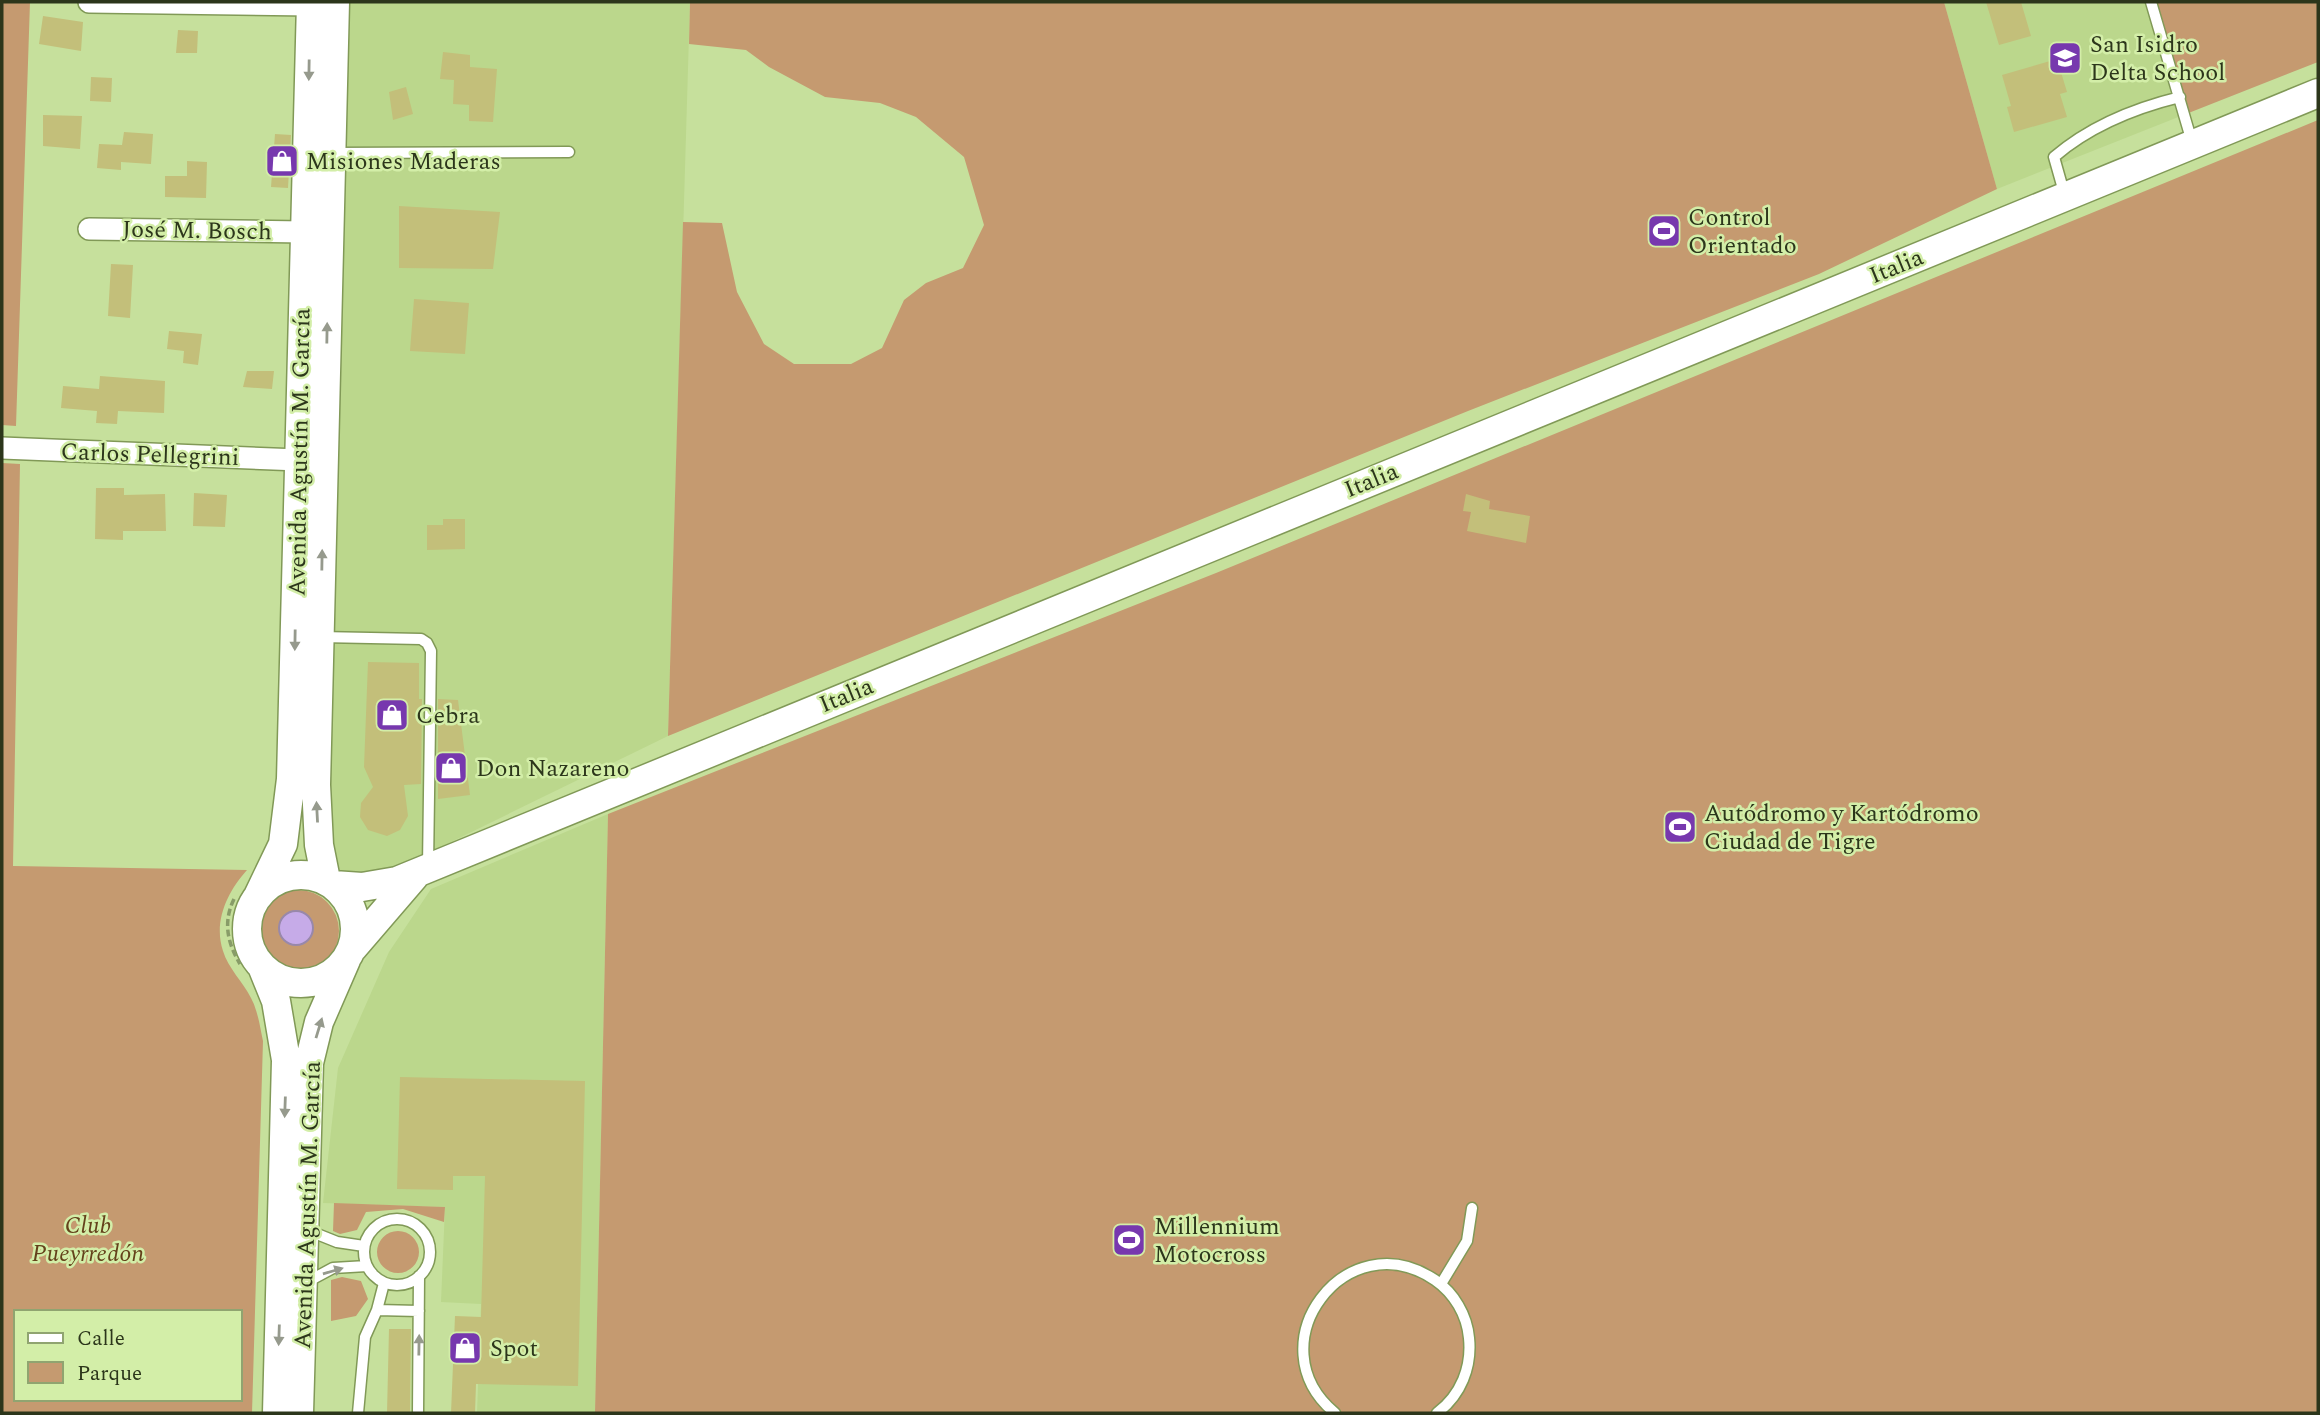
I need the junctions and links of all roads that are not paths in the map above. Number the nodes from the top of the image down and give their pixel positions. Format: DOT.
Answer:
graph roads {
  1 [pos="89,2"];
  2 [pos="2151,2"];
  3 [pos="305,3"];
  4 [pos="2318,93"];
  5 [pos="2180,97"];
  6 [pos="2193,145"];
  7 [pos="569,152"];
  8 [pos="331,153"];
  9 [pos="2066,196"];
  10 [pos="89,229"];
  11 [pos="305,232"];
  12 [pos="2,449"];
  13 [pos="299,460"];
  14 [pos="320,637"];
  15 [pos="426,867"];
  16 [pos="329,882"];
  17 [pos="258,896"];
  18 [pos="349,954"];
  19 [pos="263,969"];
  20 [pos="1472,1208"];
  21 [pos="304,1228"];
  22 [pos="364,1246"];
  23 [pos="367,1266"];
  24 [pos="419,1276"];
  25 [pos="384,1283"];
  26 [pos="1441,1284"];
  27 [pos="302,1285"];
  28 [pos="377,1310"];
  29 [pos="419,1311"];
  30 [pos="277,1413"];
  31 [pos="299,1413"];
  32 [pos="358,1413"];
  33 [pos="418,1413"];
  34 [pos="1335,1413"];
  35 [pos="1437,1413"];
  1 -- 3 [label="street"];
  2 -- 5 [label="lane"];
  3 -- 8 [label="main road, Avenida Agustín M. García"];
  3 -- 11 [label="main road, Avenida Agustín M. García, one-way"];
  4 -- 6 [label="main road, Italia"];
  5 -- 6 [label="lane"];
  5 -- 9 [label="lane"];
  6 -- 9 [label="main road, Italia"];
  7 -- 8 [label="lane"];
  14 -- 8 [label="main road, Avenida Agustín M. García, one-way"];
  9 -- 15 [label="main road, Italia"];
  10 -- 11 [label="street, José M. Bosch"];
  11 -- 13 [label="main road, Avenida Agustín M. García"];
  12 -- 13 [label="street, Carlos Pellegrini"];
  13 -- 17 [label="main road, Avenida Agustín M. García, one-way"];
  14 -- 15 [label="lane"];
  16 -- 14 [label="main road, Avenida Agustín M. García, one-way"];
  15 -- 16 [label="main road, Italia"];
  15 -- 18 [label="main road, Italia"];
  16 -- 17 [label="main road"];
  16 -- 18 [label="main road"];
  17 -- 19 [label="main road"];
  18 -- 19 [label="main road"];
  21 -- 18 [label="main road, Avenida Agustín M. García, one-way"];
  19 -- 30 [label="main road, Avenida Agustín M. García, one-way"];
  20 -- 26 [label="lane"];
  21 -- 22 [label="lane"];
  21 -- 27 [label="main road, Avenida Agustín M. García"];
  22 -- 23 [label="lane"];
  22 -- 24 [label="lane"];
  23 -- 25 [label="lane"];
  27 -- 23 [label="lane, one-way"];
  24 -- 25 [label="lane"];
  24 -- 29 [label="lane"];
  25 -- 28 [label="lane"];
  26 -- 34 [label="lane"];
  26 -- 35 [label="lane"];
  27 -- 31 [label="main road, Avenida Agustín M. García"];
  28 -- 29 [label="lane"];
  28 -- 32 [label="lane"];
  33 -- 29 [label="lane, one-way"];
}
